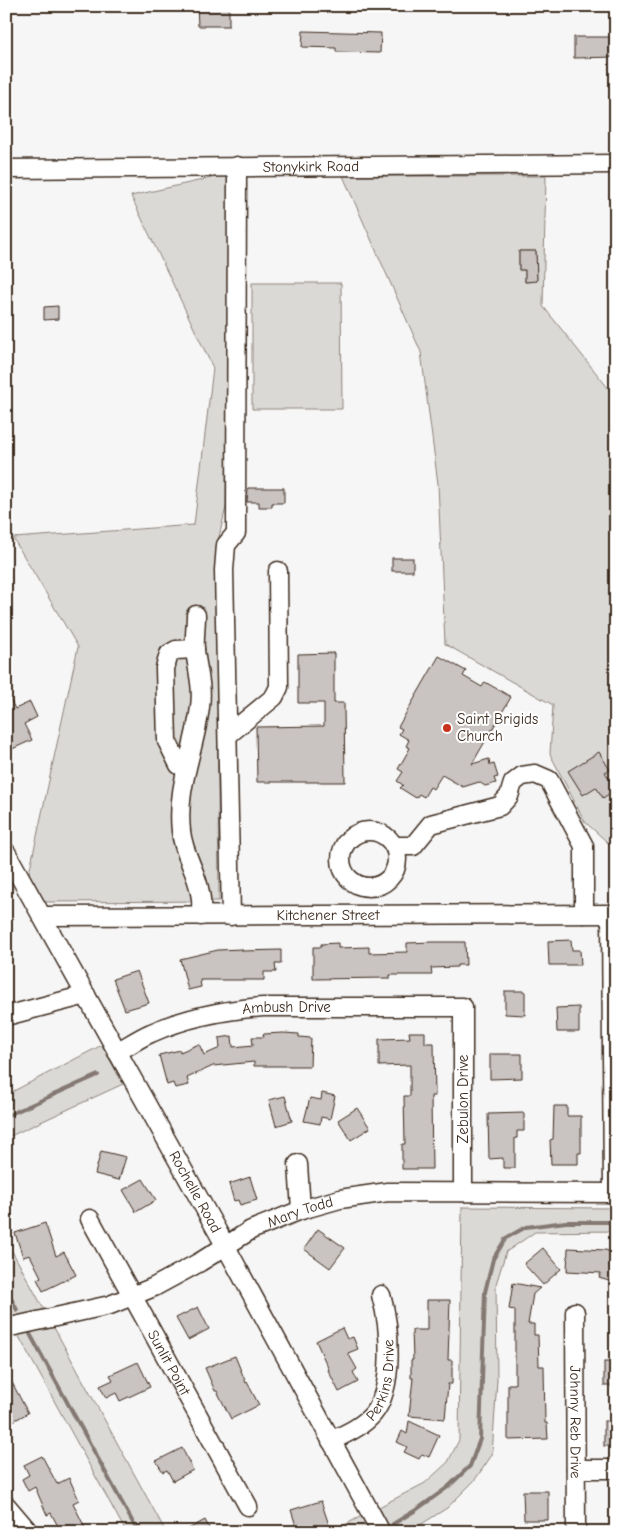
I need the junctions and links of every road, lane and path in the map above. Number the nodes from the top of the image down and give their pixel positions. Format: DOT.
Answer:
graph roads {
  1 [pos="616,164"];
  2 [pos="237,166"];
  3 [pos="6,168"];
  4 [pos="278,571"];
  5 [pos="196,615"];
  6 [pos="195,650"];
  7 [pos="228,735"];
  8 [pos="186,768"];
  9 [pos="394,846"];
  10 [pos="6,852"];
  11 [pos="371,887"];
  12 [pos="584,914"];
  13 [pos="613,914"];
  14 [pos="371,915"];
  15 [pos="42,916"];
  16 [pos="201,916"];
  17 [pos="231,916"];
  18 [pos="86,995"];
  19 [pos="462,1007"];
  20 [pos="6,1016"];
  21 [pos="117,1052"];
  22 [pos="298,1164"];
  23 [pos="463,1192"];
  24 [pos="614,1193"];
  25 [pos="301,1210"];
  26 [pos="90,1219"];
  27 [pos="225,1245"];
  28 [pos="381,1295"];
  29 [pos="133,1296"];
  30 [pos="575,1312"];
  31 [pos="6,1328"];
  32 [pos="331,1441"];
  33 [pos="576,1468"];
  34 [pos="616,1469"];
  35 [pos="6,1504"];
  36 [pos="248,1506"];
  37 [pos="29,1532"];
  38 [pos="381,1532"];
  39 [pos="576,1532"];
  1 -- 2 [label="street, Stonykirk Road"];
  2 -- 3 [label="street, Stonykirk Road"];
  2 -- 7 [label="street"];
  4 -- 7 [label="street"];
  5 -- 6 [label="street"];
  6 -- 8 [label="street"];
  6 -- 8 [label="street"];
  7 -- 17 [label="street"];
  8 -- 16 [label="street"];
  9 -- 11 [label="street"];
  9 -- 11 [label="street"];
  9 -- 12 [label="street"];
  10 -- 15 [label="street, Rochelle Road"];
  11 -- 14 [label="street"];
  12 -- 13 [label="street, Kitchener Street"];
  12 -- 14 [label="street, Kitchener Street"];
  13 -- 24 [label="street"];
  14 -- 17 [label="street, Kitchener Street"];
  15 -- 16 [label="street, Kitchener Street"];
  15 -- 18 [label="street, Rochelle Road"];
  16 -- 17 [label="street, Kitchener Street"];
  18 -- 20 [label="street"];
  18 -- 21 [label="street, Rochelle Road"];
  19 -- 21 [label="street, Ambush Drive"];
  19 -- 23 [label="street, Zebulon Drive"];
  21 -- 27 [label="street, Rochelle Road"];
  22 -- 25 [label="street"];
  23 -- 24 [label="street, Mary Todd"];
  23 -- 25 [label="street, Mary Todd"];
  25 -- 27 [label="street, Mary Todd"];
  26 -- 29 [label="street, Sunlit Point"];
  27 -- 29 [label="street, Mary Todd"];
  27 -- 32 [label="street, Rochelle Road"];
  28 -- 32 [label="street, Perkins Drive"];
  29 -- 31 [label="street, Mary Todd"];
  29 -- 36 [label="street, Sunlit Point"];
  30 -- 33 [label="street, Johnny Reb Drive"];
  32 -- 38 [label="street, Rochelle Road"];
  33 -- 34 [label="street"];
  33 -- 39 [label="street, Johnny Reb Drive"];
  35 -- 37 [label="street"];
}
